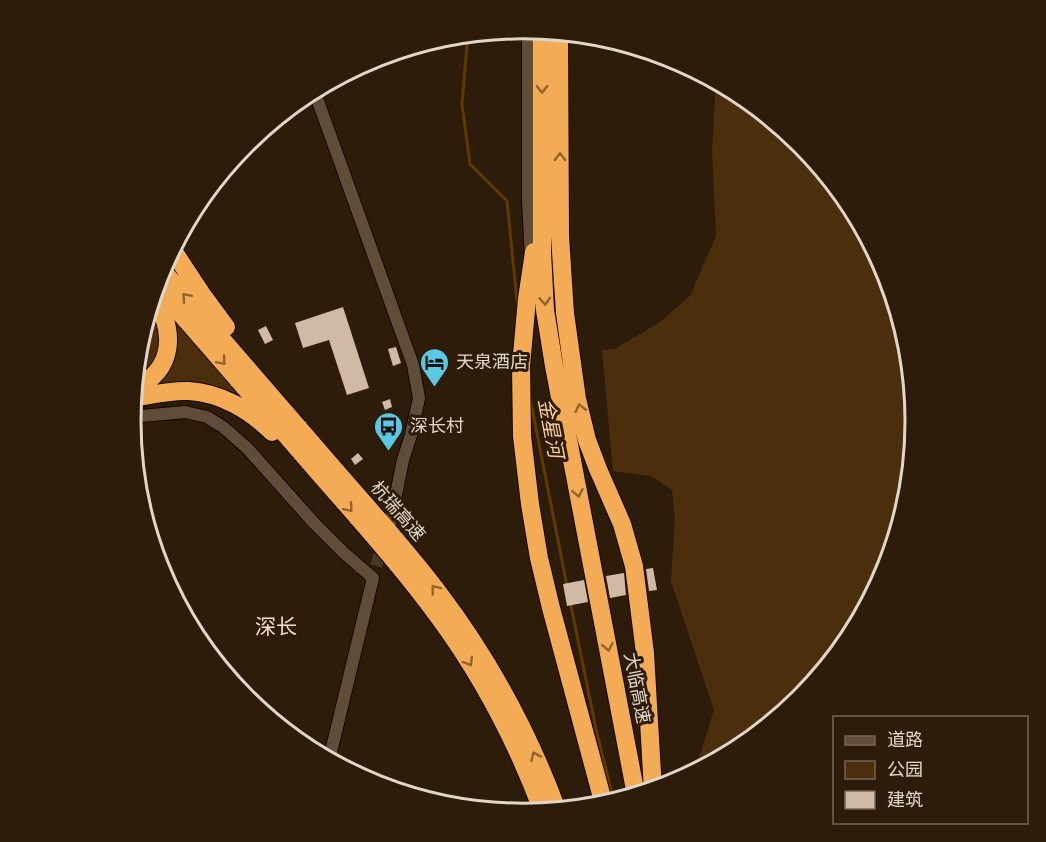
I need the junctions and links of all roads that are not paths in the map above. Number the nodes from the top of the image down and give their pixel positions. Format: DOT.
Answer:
graph roads {
  1 [pos="528,39"];
  2 [pos="543,40"];
  3 [pos="560,41"];
  4 [pos="317,99"];
  5 [pos="551,200"];
  6 [pos="178,258"];
  7 [pos="531,269"];
  8 [pos="169,278"];
  9 [pos="163,293"];
  10 [pos="159,306"];
  11 [pos="143,384"];
  12 [pos="142,397"];
  13 [pos="141,416"];
  14 [pos="311,442"];
  15 [pos="334,490"];
  16 [pos="390,524"];
  17 [pos="330,751"];
  18 [pos="652,780"];
  19 [pos="634,786"];
  20 [pos="601,795"];
  21 [pos="539,802"];
  22 [pos="554,802"];
  1 -- 7 [label="street"];
  2 -- 5 [label="highway, one-way"];
  5 -- 3 [label="highway, one-way"];
  4 -- 16 [label="street"];
  5 -- 7 [label="highway"];
  18 -- 5 [label="highway, 大临高速, one-way"];
  5 -- 19 [label="highway, 大临高速, one-way"];
  6 -- 14 [label="highway"];
  7 -- 20 [label="highway"];
  14 -- 8 [label="highway, 杭瑞高速, one-way"];
  9 -- 15 [label="highway, 杭瑞高速, one-way"];
  10 -- 11 [label="highway"];
  12 -- 15 [label="highway"];
  13 -- 17 [label="street"];
  22 -- 14 [label="highway, 杭瑞高速, one-way"];
  15 -- 21 [label="highway, 杭瑞高速, one-way"];
}
